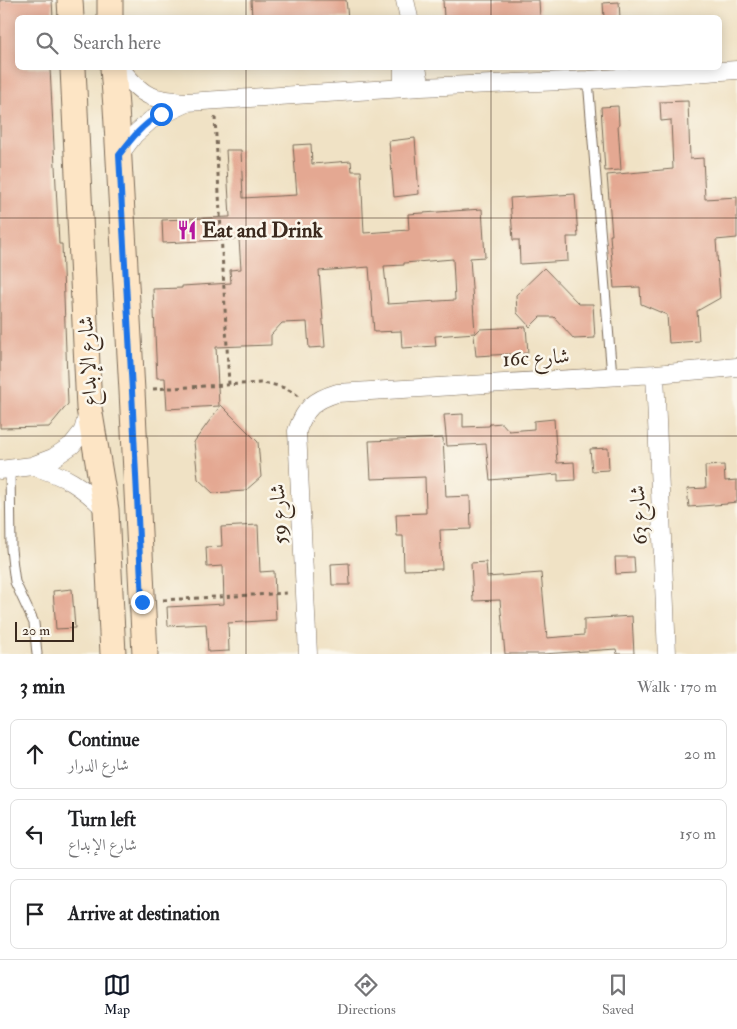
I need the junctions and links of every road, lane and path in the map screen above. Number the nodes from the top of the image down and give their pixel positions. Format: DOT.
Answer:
graph roads {
  1 [pos="70,0"];
  2 [pos="110,0"];
  3 [pos="71,15"];
  4 [pos="110,15"];
  5 [pos="73,70"];
  6 [pos="113,70"];
  7 [pos="122,70"];
  8 [pos="404,70"];
  9 [pos="417,70"];
  10 [pos="737,70"];
  11 [pos="588,80"];
  12 [pos="412,88"];
  13 [pos="214,101"];
  14 [pos="188,102"];
  15 [pos="119,155"];
  16 [pos="737,367"];
  17 [pos="655,374"];
  18 [pos="612,376"];
  19 [pos="229,385"];
  20 [pos="132,391"];
  21 [pos="310,405"];
  22 [pos="89,408"];
  23 [pos="32,466"];
  24 [pos="5,469"];
  25 [pos="106,510"];
  26 [pos="305,592"];
  27 [pos="142,602"];
  28 [pos="37,654"];
  29 [pos="113,654"];
  30 [pos="145,654"];
  31 [pos="308,654"];
  32 [pos="667,654"];
  1 -- 3 [label="main road"];
  2 -- 4 [label="main road"];
  5 -- 22 [label="main road, شارع الإبداع"];
  6 -- 15 [label="main road, شارع الإبداع"];
  7 -- 14 [label="street"];
  8 -- 12 [label="street"];
  9 -- 12 [label="street"];
  10 -- 11 [label="street"];
  11 -- 12 [label="street"];
  11 -- 18 [label="lane"];
  12 -- 13 [label="street"];
  13 -- 14 [label="street"];
  13 -- 19 [label="path"];
  14 -- 15 [label="street"];
  15 -- 20 [label="main road, شارع الإبداع"];
  16 -- 17 [label="street, 16c شارع"];
  17 -- 18 [label="street, 16c شارع"];
  17 -- 32 [label="street, شارع 63"];
  18 -- 21 [label="street, 16c شارع"];
  19 -- 20 [label="path"];
  19 -- 21 [label="path"];
  20 -- 27 [label="main road, شارع الإبداع"];
  21 -- 26 [label="street, شارع 59"];
  22 -- 23 [label="street"];
  22 -- 25 [label="main road, شارع الإبداع"];
  23 -- 24 [label="street"];
  23 -- 25 [label="street"];
  24 -- 28 [label="lane"];
  25 -- 29 [label="main road, شارع الإبداع"];
  26 -- 27 [label="path"];
  26 -- 31 [label="street, شارع 59"];
  27 -- 30 [label="main road, شارع الإبداع"];
}
